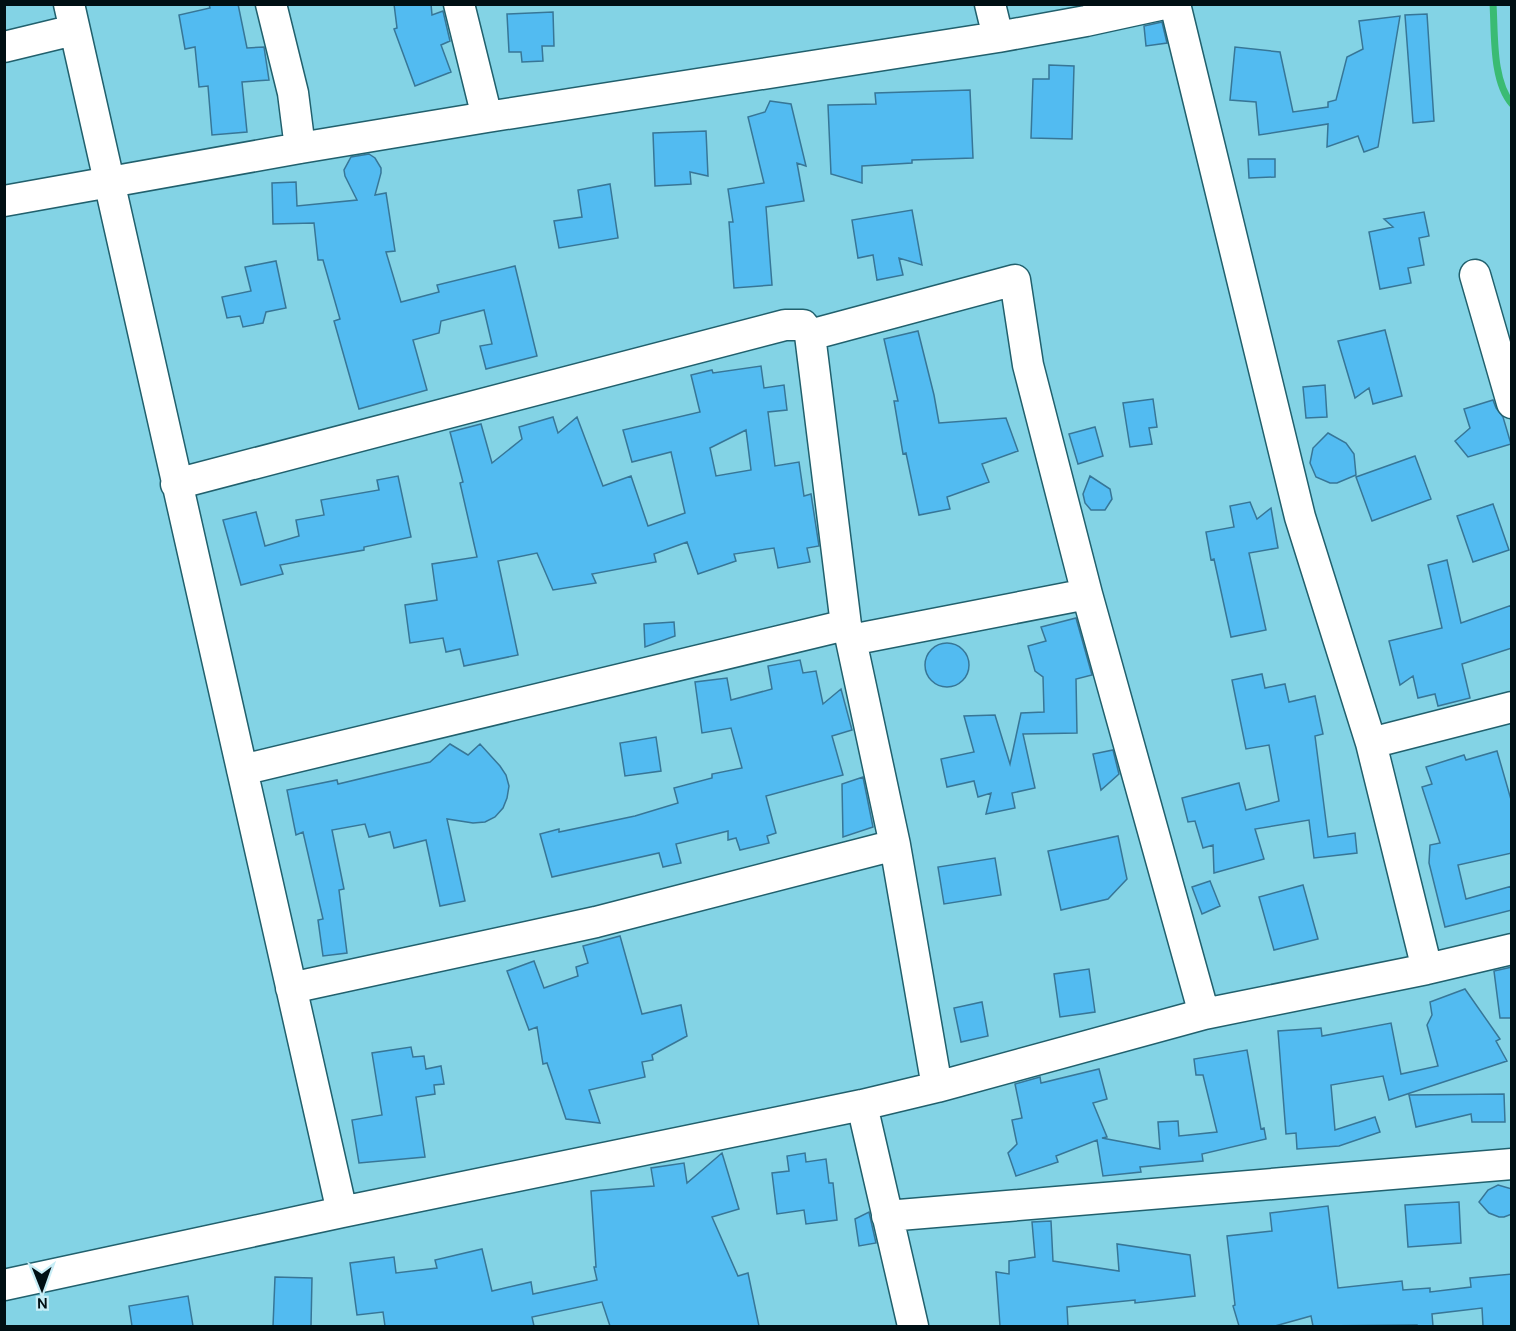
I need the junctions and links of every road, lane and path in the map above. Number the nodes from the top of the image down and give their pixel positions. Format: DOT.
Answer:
graph roads {
  1 [pos="271,4"];
  2 [pos="459,4"];
  3 [pos="990,4"];
  4 [pos="1164,4"];
  5 [pos="1175,4"];
  6 [pos="71,17"];
  7 [pos="998,37"];
  8 [pos="4,47"];
  9 [pos="487,117"];
  10 [pos="300,148"];
  11 [pos="109,183"];
  12 [pos="4,201"];
  13 [pos="1475,275"];
  14 [pos="810,335"];
  15 [pos="1512,403"];
  16 [pos="176,484"];
  17 [pos="1087,594"];
  18 [pos="849,633"];
  19 [pos="1512,708"];
  20 [pos="1371,743"];
  21 [pos="242,770"];
  22 [pos="895,845"];
  23 [pos="1512,949"];
  24 [pos="1427,969"];
  25 [pos="291,988"];
  26 [pos="1204,1014"];
  27 [pos="937,1087"];
  28 [pos="862,1105"];
  29 [pos="1512,1164"];
  30 [pos="342,1212"];
  31 [pos="887,1216"];
  32 [pos="4,1285"];
  33 [pos="913,1326"];
  1 -- 10 [label="street"];
  2 -- 9 [label="street"];
  3 -- 7 [label="street"];
  4 -- 7 [label="street"];
  5 -- 20 [label="street"];
  6 -- 8 [label="street"];
  6 -- 11 [label="street"];
  7 -- 9 [label="street"];
  9 -- 10 [label="street"];
  10 -- 11 [label="street"];
  11 -- 12 [label="street"];
  11 -- 16 [label="street"];
  13 -- 15 [label="street"];
  14 -- 16 [label="street"];
  14 -- 17 [label="street"];
  14 -- 18 [label="street"];
  16 -- 21 [label="street"];
  17 -- 18 [label="street"];
  17 -- 26 [label="street"];
  18 -- 21 [label="street"];
  18 -- 22 [label="street"];
  19 -- 20 [label="street"];
  20 -- 24 [label="street"];
  21 -- 25 [label="street"];
  22 -- 25 [label="street"];
  22 -- 27 [label="street"];
  23 -- 24 [label="street"];
  24 -- 26 [label="street"];
  25 -- 30 [label="street"];
  26 -- 27 [label="street"];
  27 -- 28 [label="street"];
  28 -- 30 [label="street"];
  28 -- 31 [label="street"];
  29 -- 31 [label="street"];
  30 -- 32 [label="street"];
  31 -- 33 [label="street"];
}
